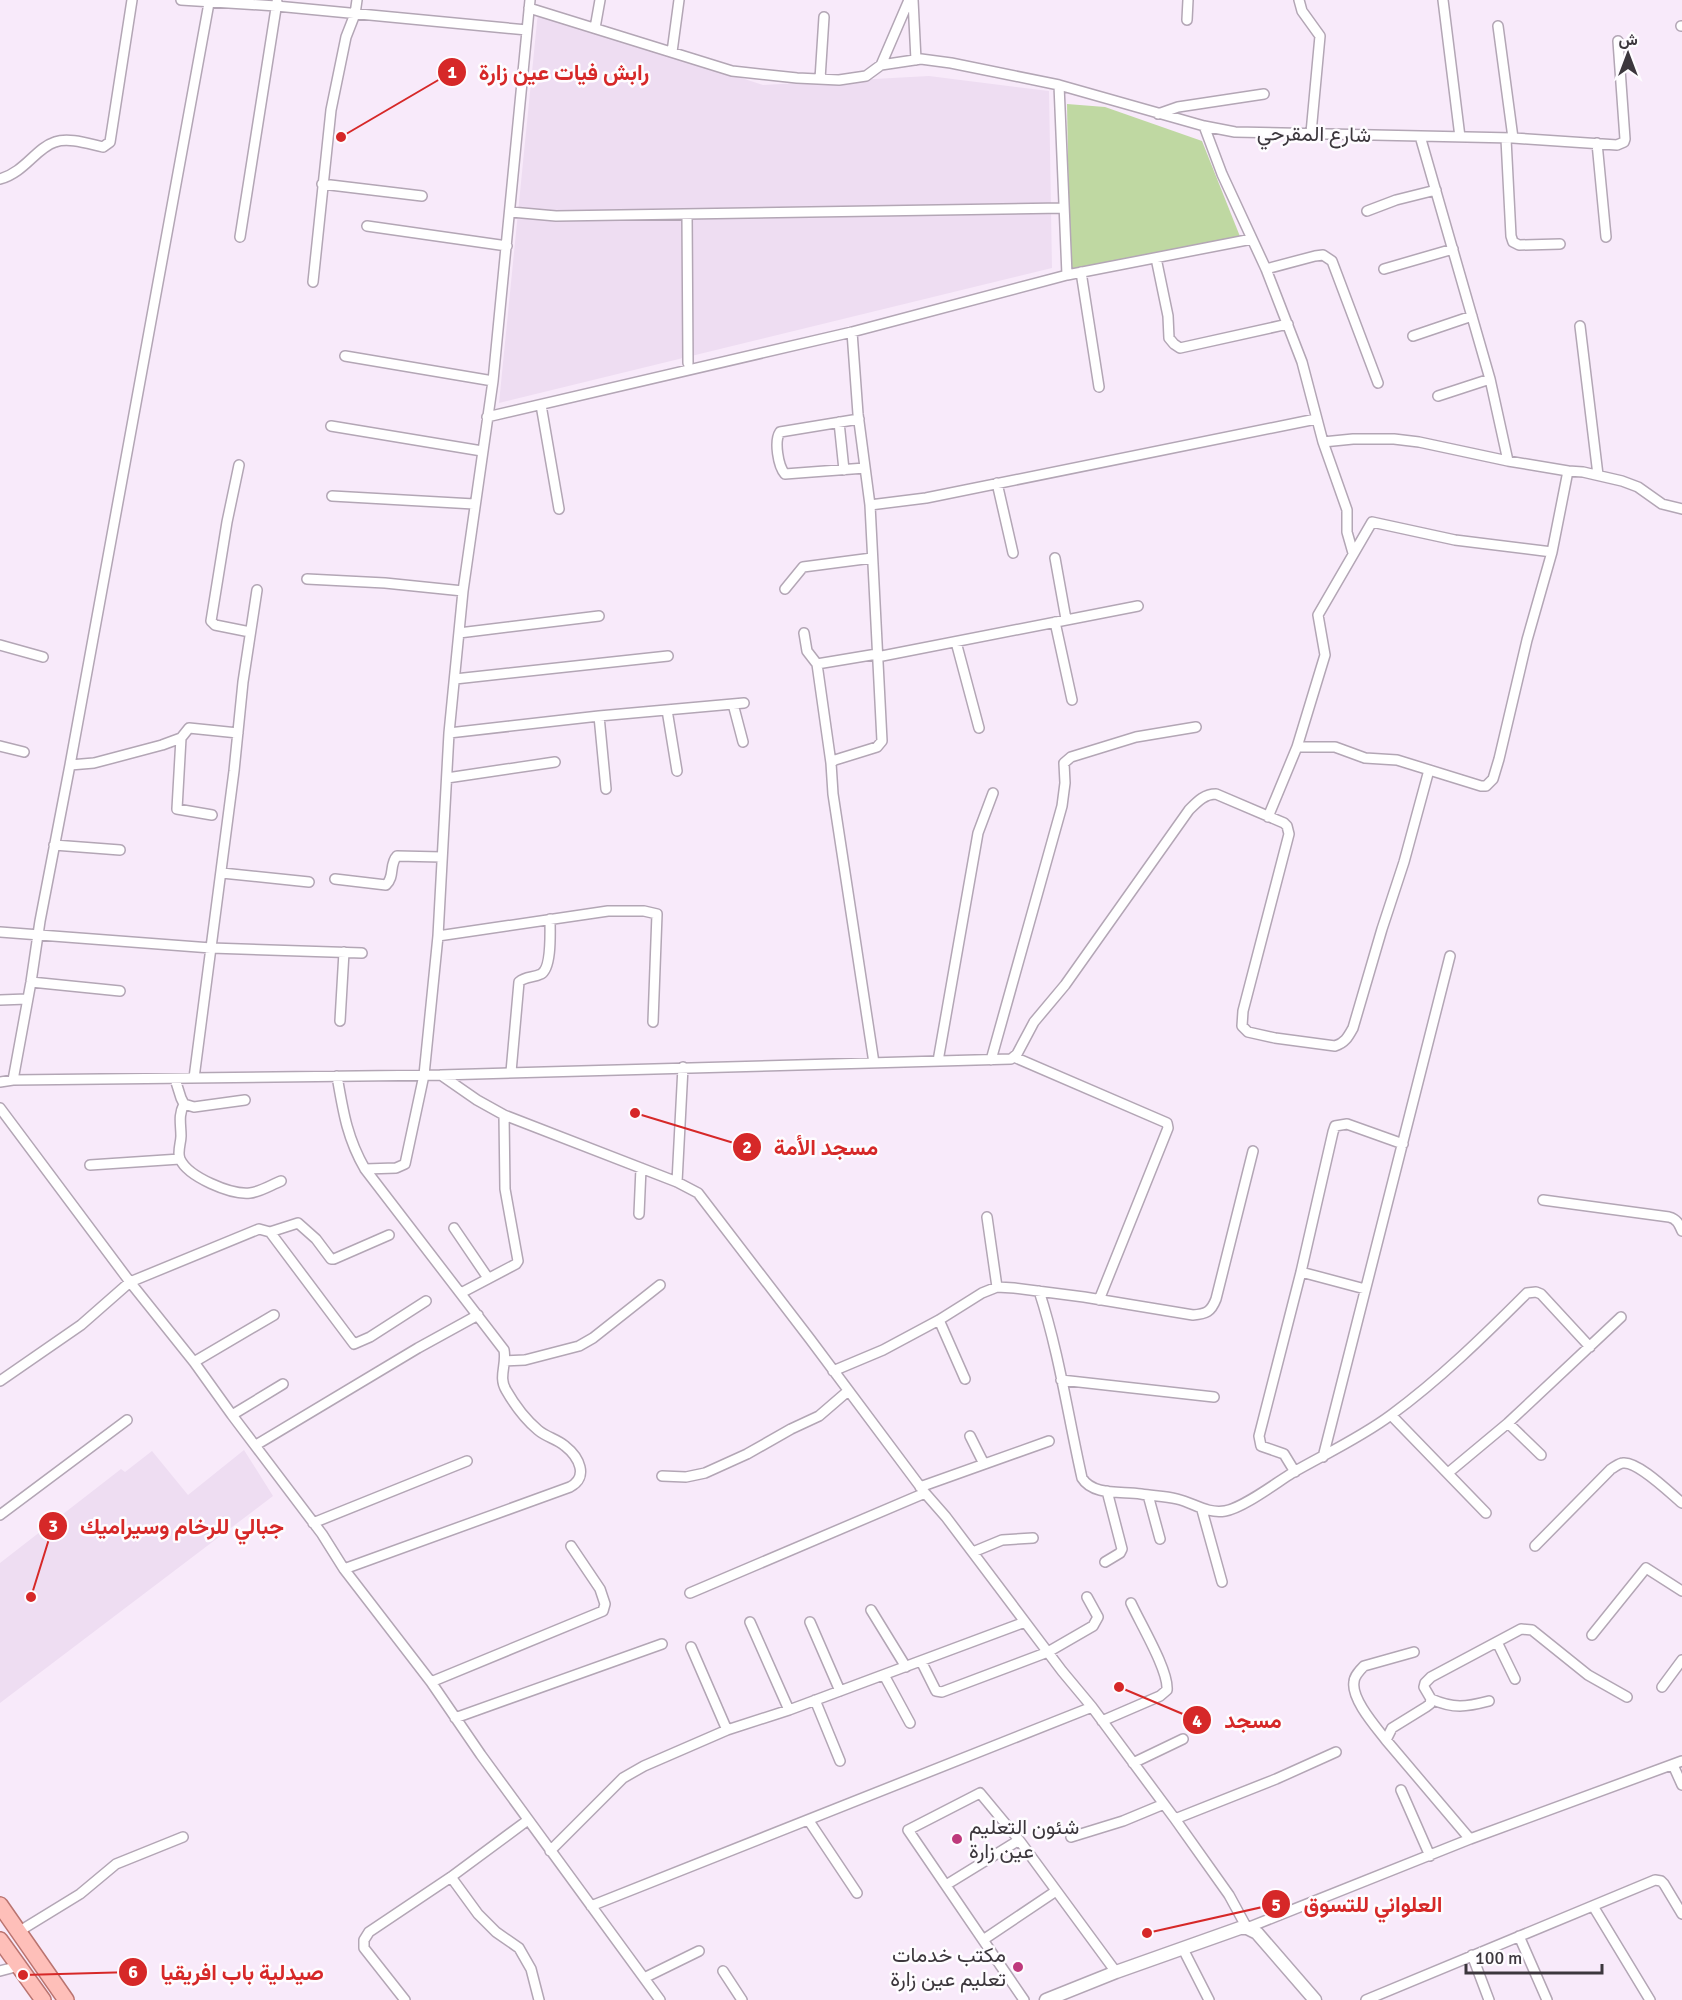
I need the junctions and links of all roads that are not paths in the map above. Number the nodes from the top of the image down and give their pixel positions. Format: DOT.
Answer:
graph roads {
  1 [pos="132,0"];
  2 [pos="181,0"];
  3 [pos="357,0"];
  4 [pos="600,0"];
  5 [pos="679,0"];
  6 [pos="911,0"];
  7 [pos="1188,0"];
  8 [pos="1299,0"];
  9 [pos="1443,0"];
  10 [pos="209,3"];
  11 [pos="277,3"];
  12 [pos="529,4"];
  13 [pos="355,14"];
  14 [pos="824,17"];
  15 [pos="1187,20"];
  16 [pos="1498,26"];
  17 [pos="595,28"];
  18 [pos="527,30"];
  19 [pos="1618,41"];
  20 [pos="672,52"];
  21 [pos="916,60"];
  22 [pos="881,65"];
  23 [pos="820,79"];
  24 [pos="1059,85"];
  25 [pos="1264,94"];
  26 [pos="1158,114"];
  27 [pos="1204,126"];
  28 [pos="1311,133"];
  29 [pos="1419,136"];
  30 [pos="1460,137"];
  31 [pos="1509,139"];
  32 [pos="1597,143"];
  33 [pos="0,179"];
  34 [pos="322,184"];
  35 [pos="1436,190"];
  36 [pos="422,196"];
  37 [pos="1064,208"];
  38 [pos="1367,211"];
  39 [pos="511,212"];
  40 [pos="687,214"];
  41 [pos="367,226"];
  42 [pos="240,237"];
  43 [pos="1606,237"];
  44 [pos="1252,239"];
  45 [pos="1560,244"];
  46 [pos="507,246"];
  47 [pos="1453,249"];
  48 [pos="1156,258"];
  49 [pos="1266,269"];
  50 [pos="1384,269"];
  51 [pos="1081,272"];
  52 [pos="1067,275"];
  53 [pos="313,282"];
  54 [pos="1472,316"];
  55 [pos="1288,324"];
  56 [pos="1580,326"];
  57 [pos="852,332"];
  58 [pos="1413,336"];
  59 [pos="345,356"];
  60 [pos="688,363"];
  61 [pos="1490,380"];
  62 [pos="493,381"];
  63 [pos="1378,383"];
  64 [pos="1099,387"];
  65 [pos="1438,396"];
  66 [pos="541,405"];
  67 [pos="488,417"];
  68 [pos="859,419"];
  69 [pos="1316,419"];
  70 [pos="839,422"];
  71 [pos="332,426"];
  72 [pos="1323,442"];
  73 [pos="482,451"];
  74 [pos="1508,461"];
  75 [pos="239,465"];
  76 [pos="865,468"];
  77 [pos="844,470"];
  78 [pos="1568,471"];
  79 [pos="1598,475"];
  80 [pos="997,483"];
  81 [pos="332,496"];
  82 [pos="474,504"];
  83 [pos="870,505"];
  84 [pos="560,509"];
  85 [pos="1682,509"];
  86 [pos="1552,552"];
  87 [pos="1013,553"];
  88 [pos="1353,553"];
  89 [pos="872,558"];
  90 [pos="1055,558"];
  91 [pos="307,579"];
  92 [pos="785,589"];
  93 [pos="257,590"];
  94 [pos="463,591"];
  95 [pos="1138,606"];
  96 [pos="599,616"];
  97 [pos="1066,619"];
  98 [pos="1055,622"];
  99 [pos="250,632"];
  100 [pos="459,633"];
  101 [pos="804,633"];
  102 [pos="957,642"];
  103 [pos="0,645"];
  104 [pos="668,656"];
  105 [pos="877,656"];
  106 [pos="43,657"];
  107 [pos="817,664"];
  108 [pos="455,679"];
  109 [pos="1072,700"];
  110 [pos="744,703"];
  111 [pos="733,704"];
  112 [pos="667,710"];
  113 [pos="599,716"];
  114 [pos="1196,727"];
  115 [pos="979,728"];
  116 [pos="238,733"];
  117 [pos="449,733"];
  118 [pos="181,738"];
  119 [pos="743,742"];
  120 [pos="0,746"];
  121 [pos="1297,747"];
  122 [pos="24,752"];
  123 [pos="555,762"];
  124 [pos="831,763"];
  125 [pos="70,765"];
  126 [pos="1430,770"];
  127 [pos="677,771"];
  128 [pos="447,778"];
  129 [pos="606,789"];
  130 [pos="993,792"];
  131 [pos="212,815"];
  132 [pos="1268,817"];
  133 [pos="54,845"];
  134 [pos="120,850"];
  135 [pos="442,857"];
  136 [pos="222,873"];
  137 [pos="335,879"];
  138 [pos="309,882"];
  139 [pos="550,919"];
  140 [pos="0,932"];
  141 [pos="38,934"];
  142 [pos="438,936"];
  143 [pos="211,948"];
  144 [pos="344,952"];
  145 [pos="362,953"];
  146 [pos="1450,956"];
  147 [pos="31,982"];
  148 [pos="120,991"];
  149 [pos="27,999"];
  150 [pos="0,1000"];
  151 [pos="339,1021"];
  152 [pos="653,1022"];
  153 [pos="1014,1057"];
  154 [pos="991,1060"];
  155 [pos="938,1061"];
  156 [pos="874,1063"];
  157 [pos="683,1067"];
  158 [pos="512,1072"];
  159 [pos="424,1075"];
  160 [pos="441,1075"];
  161 [pos="337,1076"];
  162 [pos="194,1078"];
  163 [pos="175,1079"];
  164 [pos="13,1080"];
  165 [pos="0,1082"];
  166 [pos="245,1100"];
  167 [pos="184,1104"];
  168 [pos="0,1108"];
  169 [pos="504,1114"];
  170 [pos="1403,1144"];
  171 [pos="1253,1151"];
  172 [pos="180,1159"];
  173 [pos="90,1165"];
  174 [pos="641,1168"];
  175 [pos="365,1169"];
  176 [pos="280,1181"];
  177 [pos="677,1182"];
  178 [pos="1543,1200"];
  179 [pos="639,1214"];
  180 [pos="987,1216"];
  181 [pos="454,1228"];
  182 [pos="1682,1231"];
  183 [pos="270,1232"];
  184 [pos="389,1235"];
  185 [pos="1301,1272"];
  186 [pos="488,1278"];
  187 [pos="130,1282"];
  188 [pos="660,1285"];
  189 [pos="997,1287"];
  190 [pos="1365,1289"];
  191 [pos="1040,1291"];
  192 [pos="461,1293"];
  193 [pos="1100,1300"];
  194 [pos="426,1301"];
  195 [pos="274,1315"];
  196 [pos="478,1315"];
  197 [pos="1621,1317"];
  198 [pos="939,1320"];
  199 [pos="1590,1347"];
  200 [pos="505,1361"];
  201 [pos="194,1362"];
  202 [pos="833,1371"];
  203 [pos="964,1378"];
  204 [pos="0,1380"];
  205 [pos="1061,1380"];
  206 [pos="283,1384"];
  207 [pos="848,1391"];
  208 [pos="1214,1397"];
  209 [pos="232,1415"];
  210 [pos="1392,1415"];
  211 [pos="127,1420"];
  212 [pos="1508,1423"];
  213 [pos="970,1436"];
  214 [pos="1049,1441"];
  215 [pos="255,1445"];
  216 [pos="1541,1455"];
  217 [pos="1323,1457"];
  218 [pos="467,1461"];
  219 [pos="984,1464"];
  220 [pos="1295,1472"];
  221 [pos="1448,1473"];
  222 [pos="662,1476"];
  223 [pos="923,1490"];
  224 [pos="1107,1491"];
  225 [pos="1148,1495"];
  226 [pos="1682,1503"];
  227 [pos="1202,1510"];
  228 [pos="1486,1513"];
  229 [pos="0,1515"];
  230 [pos="313,1523"];
  231 [pos="1033,1538"];
  232 [pos="1160,1539"];
  233 [pos="571,1546"];
  234 [pos="1535,1546"];
  235 [pos="973,1552"];
  236 [pos="1105,1562"];
  237 [pos="344,1569"];
  238 [pos="1222,1582"];
  239 [pos="1682,1591"];
  240 [pos="690,1593"];
  241 [pos="1087,1597"];
  242 [pos="1131,1604"];
  243 [pos="871,1610"];
  244 [pos="810,1622"];
  245 [pos="1025,1622"];
  246 [pos="750,1623"];
  247 [pos="1592,1635"];
  248 [pos="1497,1641"];
  249 [pos="662,1644"];
  250 [pos="691,1647"];
  251 [pos="1048,1652"];
  252 [pos="1414,1652"];
  253 [pos="1682,1660"];
  254 [pos="921,1661"];
  255 [pos="906,1667"];
  256 [pos="884,1675"];
  257 [pos="1515,1679"];
  258 [pos="431,1682"];
  259 [pos="1662,1687"];
  260 [pos="840,1691"];
  261 [pos="1627,1697"];
  262 [pos="1431,1699"];
  263 [pos="815,1700"];
  264 [pos="1489,1701"];
  265 [pos="1092,1707"];
  266 [pos="789,1710"];
  267 [pos="456,1718"];
  268 [pos="1102,1721"];
  269 [pos="910,1723"];
  270 [pos="727,1730"];
  271 [pos="1183,1739"];
  272 [pos="1386,1740"];
  273 [pos="1336,1752"];
  274 [pos="840,1761"];
  275 [pos="1133,1763"];
  276 [pos="1677,1763"];
  277 [pos="1682,1785"];
  278 [pos="1401,1790"];
  279 [pos="1164,1804"];
  280 [pos="1175,1819"];
  281 [pos="528,1820"];
  282 [pos="809,1821"];
  283 [pos="183,1837"];
  284 [pos="1071,1837"];
  285 [pos="1470,1839"];
  286 [pos="1019,1840"];
  287 [pos="550,1851"];
  288 [pos="1430,1856"];
  289 [pos="451,1877"];
  290 [pos="946,1885"];
  291 [pos="1056,1891"];
  292 [pos="857,1893"];
  293 [pos="0,1905"];
  294 [pos="591,1906"];
  295 [pos="1593,1906"];
  296 [pos="1682,1914"];
  297 [pos="1247,1928"];
  298 [pos="18,1932"];
  299 [pos="1520,1936"];
  300 [pos="0,1940"];
  301 [pos="983,1940"];
  302 [pos="1183,1949"];
  303 [pos="699,1951"];
  304 [pos="1472,1955"];
  305 [pos="19,1966"];
  306 [pos="0,1971"];
  307 [pos="723,1971"];
  308 [pos="1116,1972"];
  309 [pos="644,1978"];
  310 [pos="1054,1998"];
  311 [pos="43,2000"];
  312 [pos="66,2000"];
  313 [pos="405,2000"];
  314 [pos="539,2000"];
  315 [pos="660,2000"];
  316 [pos="742,2000"];
  317 [pos="1024,2000"];
  318 [pos="1209,2000"];
  319 [pos="1315,2000"];
  320 [pos="1366,2000"];
  321 [pos="1490,2000"];
  322 [pos="1547,2000"];
  323 [pos="1650,2000"];
  1 -- 33 [label="street"];
  2 -- 10 [label="street"];
  3 -- 13 [label="street"];
  4 -- 17 [label="street"];
  5 -- 20 [label="street"];
  6 -- 21 [label="street"];
  6 -- 22 [label="street"];
  7 -- 15 [label="street"];
  8 -- 28 [label="street"];
  9 -- 30 [label="street"];
  10 -- 11 [label="street"];
  10 -- 125 [label="street"];
  11 -- 13 [label="street"];
  11 -- 42 [label="street"];
  12 -- 17 [label="street, شارع المقرحي"];
  12 -- 18 [label="street"];
  13 -- 18 [label="street"];
  13 -- 34 [label="street"];
  14 -- 23 [label="street"];
  16 -- 31 [label="street"];
  17 -- 20 [label="street, شارع المقرحي"];
  18 -- 39 [label="street"];
  19 -- 32 [label="street, شارع المقرحي"];
  20 -- 23 [label="street, شارع المقرحي"];
  21 -- 22 [label="street, شارع المقرحي"];
  21 -- 24 [label="street, شارع المقرحي"];
  22 -- 23 [label="street, شارع المقرحي"];
  24 -- 26 [label="street, شارع المقرحي"];
  24 -- 37 [label="street"];
  25 -- 26 [label="street"];
  26 -- 27 [label="street, شارع المقرحي"];
  27 -- 28 [label="street, شارع المقرحي"];
  27 -- 44 [label="street"];
  28 -- 29 [label="street, شارع المقرحي"];
  29 -- 30 [label="street, شارع المقرحي"];
  29 -- 35 [label="street"];
  30 -- 31 [label="street, شارع المقرحي"];
  31 -- 32 [label="street, شارع المقرحي"];
  31 -- 45 [label="street"];
  32 -- 43 [label="street"];
  34 -- 36 [label="street"];
  34 -- 53 [label="street"];
  35 -- 38 [label="street"];
  35 -- 47 [label="street"];
  37 -- 40 [label="street"];
  37 -- 52 [label="street"];
  39 -- 40 [label="street"];
  39 -- 46 [label="street"];
  40 -- 60 [label="street"];
  41 -- 46 [label="street"];
  44 -- 48 [label="street"];
  44 -- 49 [label="street"];
  46 -- 62 [label="street"];
  47 -- 50 [label="street"];
  47 -- 54 [label="street"];
  48 -- 51 [label="street"];
  48 -- 55 [label="street"];
  49 -- 55 [label="street"];
  49 -- 63 [label="street"];
  51 -- 52 [label="street"];
  51 -- 64 [label="street"];
  52 -- 57 [label="street"];
  54 -- 58 [label="street"];
  54 -- 61 [label="street"];
  55 -- 69 [label="street"];
  56 -- 79 [label="street"];
  57 -- 66 [label="street"];
  57 -- 68 [label="street"];
  59 -- 62 [label="street"];
  61 -- 65 [label="street"];
  61 -- 74 [label="street"];
  62 -- 67 [label="street"];
  66 -- 67 [label="street"];
  66 -- 84 [label="street"];
  67 -- 73 [label="street"];
  68 -- 70 [label="street"];
  68 -- 76 [label="street"];
  69 -- 72 [label="street"];
  69 -- 80 [label="street"];
  70 -- 77 [label="street"];
  70 -- 77 [label="street"];
  71 -- 73 [label="street"];
  72 -- 74 [label="street"];
  72 -- 88 [label="street"];
  73 -- 82 [label="street"];
  74 -- 78 [label="street"];
  75 -- 99 [label="street"];
  76 -- 77 [label="street"];
  76 -- 83 [label="street"];
  78 -- 79 [label="street"];
  78 -- 86 [label="street"];
  79 -- 85 [label="street"];
  80 -- 83 [label="street"];
  80 -- 87 [label="street"];
  81 -- 82 [label="street"];
  82 -- 94 [label="street"];
  83 -- 89 [label="street"];
  86 -- 88 [label="street"];
  86 -- 126 [label="street"];
  88 -- 121 [label="street"];
  89 -- 92 [label="street"];
  89 -- 105 [label="street"];
  90 -- 97 [label="street"];
  91 -- 94 [label="street"];
  93 -- 99 [label="street"];
  94 -- 100 [label="street"];
  95 -- 97 [label="street"];
  96 -- 100 [label="street"];
  97 -- 98 [label="street"];
  98 -- 102 [label="street"];
  98 -- 109 [label="street"];
  99 -- 116 [label="street"];
  100 -- 108 [label="street"];
  101 -- 107 [label="street"];
  102 -- 105 [label="street"];
  102 -- 115 [label="street"];
  103 -- 106 [label="street"];
  104 -- 108 [label="street"];
  105 -- 107 [label="street"];
  105 -- 124 [label="street"];
  107 -- 124 [label="street"];
  108 -- 117 [label="street"];
  110 -- 111 [label="street"];
  111 -- 112 [label="street"];
  111 -- 119 [label="street"];
  112 -- 113 [label="street"];
  112 -- 127 [label="street"];
  113 -- 117 [label="street"];
  113 -- 129 [label="street"];
  114 -- 154 [label="street"];
  116 -- 118 [label="street"];
  116 -- 136 [label="street"];
  117 -- 128 [label="street"];
  118 -- 125 [label="street"];
  118 -- 131 [label="street"];
  120 -- 122 [label="street"];
  121 -- 126 [label="street"];
  121 -- 132 [label="street"];
  123 -- 128 [label="street"];
  124 -- 156 [label="street"];
  125 -- 133 [label="street"];
  126 -- 132 [label="street"];
  128 -- 135 [label="street"];
  130 -- 155 [label="street"];
  132 -- 153 [label="street"];
  133 -- 134 [label="street"];
  133 -- 141 [label="street"];
  135 -- 137 [label="street"];
  135 -- 142 [label="street"];
  136 -- 138 [label="street"];
  136 -- 143 [label="street"];
  139 -- 142 [label="street"];
  139 -- 152 [label="street"];
  139 -- 158 [label="street"];
  140 -- 141 [label="street"];
  141 -- 143 [label="street"];
  141 -- 147 [label="street"];
  142 -- 159 [label="street"];
  143 -- 144 [label="street"];
  143 -- 162 [label="street"];
  144 -- 145 [label="street"];
  144 -- 151 [label="street"];
  146 -- 170 [label="street"];
  147 -- 148 [label="street"];
  147 -- 149 [label="street"];
  149 -- 150 [label="street"];
  149 -- 164 [label="street"];
  153 -- 154 [label="street"];
  153 -- 193 [label="street"];
  154 -- 155 [label="street"];
  155 -- 156 [label="street"];
  156 -- 157 [label="street"];
  157 -- 158 [label="street"];
  157 -- 177 [label="street"];
  158 -- 160 [label="street"];
  159 -- 160 [label="street"];
  159 -- 161 [label="street"];
  159 -- 175 [label="street"];
  160 -- 169 [label="street"];
  161 -- 162 [label="street"];
  161 -- 175 [label="street"];
  162 -- 163 [label="street"];
  163 -- 164 [label="street"];
  163 -- 167 [label="street"];
  164 -- 165 [label="street"];
  166 -- 167 [label="street"];
  167 -- 172 [label="street"];
  168 -- 187 [label="street"];
  169 -- 174 [label="street"];
  169 -- 186 [label="street"];
  170 -- 185 [label="street"];
  170 -- 190 [label="street"];
  171 -- 193 [label="street"];
  172 -- 173 [label="street"];
  172 -- 176 [label="street"];
  174 -- 177 [label="street"];
  174 -- 179 [label="street"];
  175 -- 192 [label="street"];
  177 -- 202 [label="street"];
  178 -- 182 [label="street"];
  180 -- 189 [label="street"];
  181 -- 186 [label="street"];
  183 -- 184 [label="street"];
  183 -- 187 [label="street"];
  183 -- 194 [label="street"];
  185 -- 190 [label="street"];
  185 -- 220 [label="street"];
  186 -- 192 [label="street"];
  187 -- 201 [label="street"];
  187 -- 204 [label="street"];
  188 -- 200 [label="street"];
  189 -- 191 [label="street"];
  189 -- 198 [label="street"];
  190 -- 217 [label="street"];
  191 -- 193 [label="street"];
  191 -- 205 [label="street"];
  192 -- 196 [label="street"];
  195 -- 201 [label="street"];
  196 -- 200 [label="street"];
  196 -- 215 [label="street"];
  197 -- 199 [label="street"];
  198 -- 202 [label="street"];
  198 -- 203 [label="street"];
  199 -- 210 [label="street"];
  199 -- 212 [label="street"];
  200 -- 237 [label="street"];
  201 -- 209 [label="street"];
  202 -- 207 [label="street"];
  205 -- 208 [label="street"];
  205 -- 224 [label="street"];
  206 -- 209 [label="street"];
  207 -- 222 [label="street"];
  207 -- 223 [label="street"];
  209 -- 215 [label="street"];
  210 -- 217 [label="street"];
  210 -- 221 [label="street"];
  211 -- 229 [label="street"];
  212 -- 216 [label="street"];
  212 -- 221 [label="street"];
  213 -- 219 [label="street"];
  214 -- 219 [label="street"];
  215 -- 230 [label="street"];
  217 -- 220 [label="street"];
  218 -- 230 [label="street"];
  219 -- 223 [label="street"];
  220 -- 227 [label="street"];
  221 -- 228 [label="street"];
  223 -- 235 [label="street"];
  223 -- 240 [label="street"];
  224 -- 225 [label="street"];
  224 -- 236 [label="street"];
  225 -- 227 [label="street"];
  225 -- 232 [label="street"];
  226 -- 234 [label="street"];
  227 -- 238 [label="street"];
  230 -- 237 [label="street"];
  231 -- 235 [label="street"];
  233 -- 258 [label="street"];
  235 -- 245 [label="street"];
  237 -- 258 [label="street"];
  239 -- 247 [label="street"];
  241 -- 251 [label="street"];
  242 -- 268 [label="street"];
  243 -- 255 [label="street"];
  244 -- 260 [label="street"];
  245 -- 251 [label="street"];
  245 -- 254 [label="street"];
  246 -- 266 [label="street"];
  248 -- 257 [label="street"];
  248 -- 261 [label="street"];
  248 -- 262 [label="street"];
  249 -- 267 [label="street"];
  250 -- 270 [label="street"];
  251 -- 254 [label="street"];
  251 -- 265 [label="street"];
  252 -- 272 [label="street"];
  253 -- 259 [label="street"];
  254 -- 255 [label="street"];
  255 -- 256 [label="street"];
  256 -- 260 [label="street"];
  256 -- 269 [label="street"];
  258 -- 267 [label="street"];
  260 -- 263 [label="street"];
  262 -- 264 [label="street"];
  262 -- 272 [label="street"];
  263 -- 266 [label="street"];
  263 -- 274 [label="street"];
  265 -- 268 [label="street"];
  265 -- 282 [label="street"];
  266 -- 270 [label="street"];
  267 -- 281 [label="street"];
  268 -- 275 [label="street"];
  270 -- 287 [label="street"];
  271 -- 275 [label="street"];
  272 -- 285 [label="street"];
  273 -- 280 [label="street"];
  275 -- 279 [label="street"];
  276 -- 277 [label="street"];
  276 -- 285 [label="street"];
  278 -- 288 [label="street"];
  279 -- 280 [label="street"];
  279 -- 284 [label="street"];
  280 -- 297 [label="street"];
  281 -- 287 [label="street"];
  281 -- 289 [label="street"];
  282 -- 292 [label="street"];
  282 -- 294 [label="street"];
  283 -- 298 [label="street"];
  285 -- 288 [label="street"];
  286 -- 290 [label="street"];
  286 -- 290 [label="street"];
  286 -- 291 [label="street"];
  287 -- 294 [label="street"];
  288 -- 297 [label="street"];
  289 -- 313 [label="street"];
  289 -- 314 [label="street"];
  290 -- 301 [label="street"];
  291 -- 301 [label="street"];
  291 -- 308 [label="street"];
  293 -- 298 [label="main road"];
  294 -- 309 [label="street"];
  295 -- 296 [label="street"];
  295 -- 299 [label="street"];
  295 -- 323 [label="street"];
  297 -- 302 [label="street"];
  297 -- 319 [label="street"];
  298 -- 312 [label="main road"];
  299 -- 304 [label="street"];
  299 -- 322 [label="street"];
  300 -- 305 [label="main road"];
  301 -- 317 [label="street"];
  302 -- 308 [label="street"];
  302 -- 318 [label="street"];
  303 -- 309 [label="street"];
  304 -- 320 [label="street"];
  304 -- 321 [label="street"];
  305 -- 306 [label="street"];
  305 -- 311 [label="main road"];
  307 -- 316 [label="street"];
  308 -- 310 [label="street"];
  309 -- 315 [label="street"];
}
